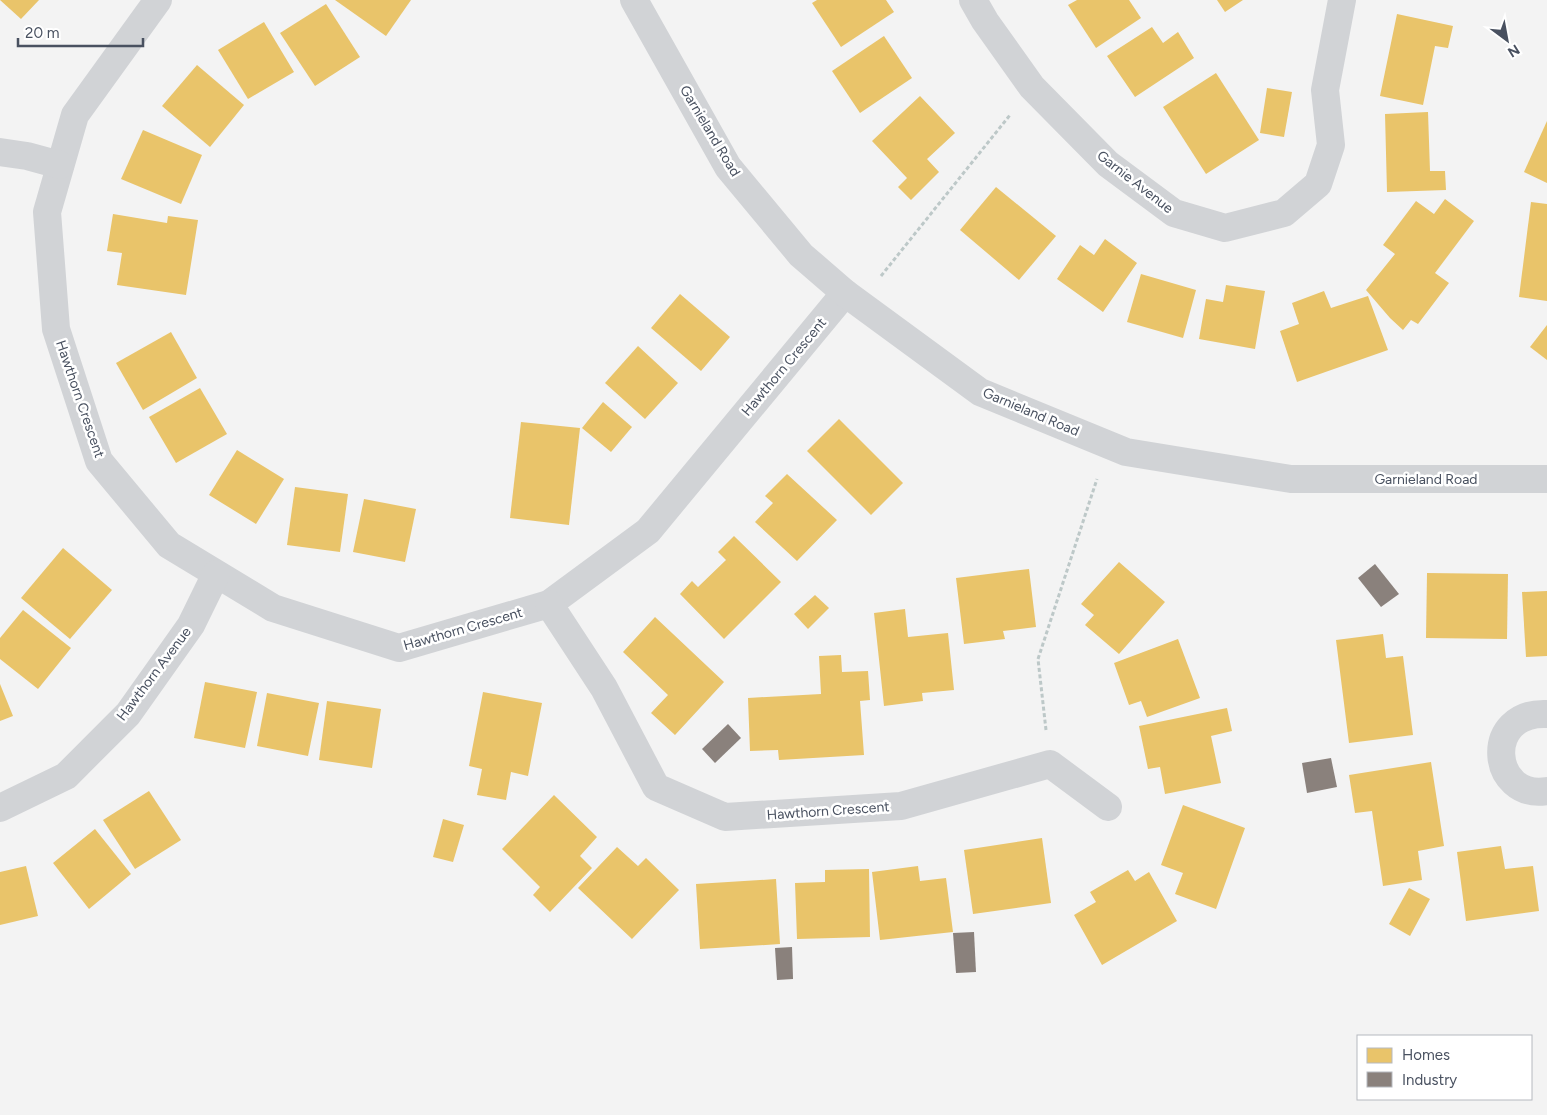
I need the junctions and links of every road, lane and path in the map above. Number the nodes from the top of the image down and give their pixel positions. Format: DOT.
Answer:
graph roads {
  1 [pos="158,0"];
  2 [pos="634,0"];
  3 [pos="973,0"];
  4 [pos="1342,0"];
  5 [pos="1032,87"];
  6 [pos="0,152"];
  7 [pos="60,165"];
  8 [pos="852,298"];
  9 [pos="1108,445"];
  10 [pos="1547,479"];
  11 [pos="216,574"];
  12 [pos="549,604"];
  13 [pos="1547,714"];
  14 [pos="1050,764"];
  15 [pos="1547,791"];
  16 [pos="1108,807"];
  17 [pos="0,808"];
  1 -- 7 [label="street, Hawthorn Crescent"];
  2 -- 8 [label="street, Garnieland Road"];
  3 -- 5 [label="street, Garnie Avenue"];
  4 -- 5 [label="street, Garnie Avenue"];
  5 -- 8 [label="path"];
  6 -- 7 [label="street"];
  7 -- 11 [label="street, Hawthorn Crescent"];
  8 -- 9 [label="street, Garnieland Road"];
  8 -- 12 [label="street, Hawthorn Crescent"];
  9 -- 10 [label="street, Garnieland Road"];
  9 -- 14 [label="path"];
  11 -- 12 [label="street, Hawthorn Crescent"];
  11 -- 17 [label="street, Hawthorn Avenue"];
  12 -- 14 [label="street, Hawthorn Crescent"];
  13 -- 15 [label="street"];
  14 -- 16 [label="street"];
}
